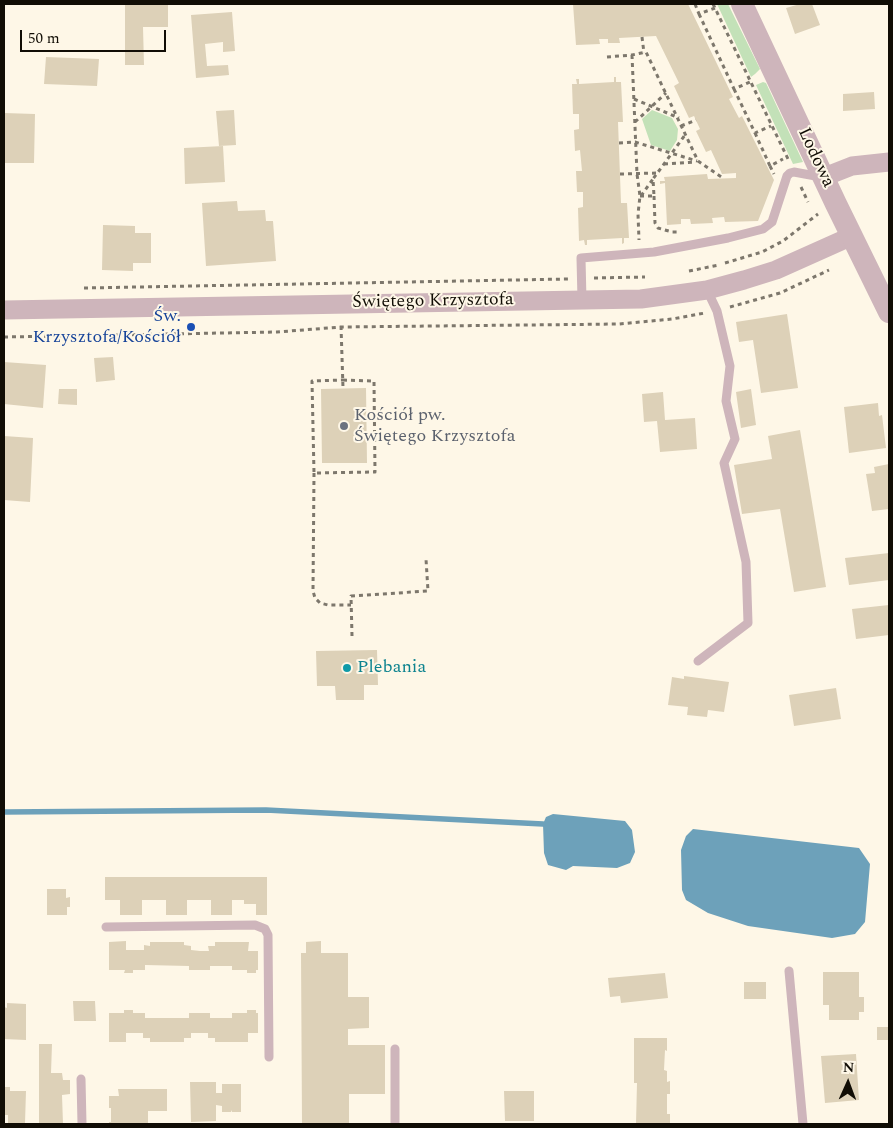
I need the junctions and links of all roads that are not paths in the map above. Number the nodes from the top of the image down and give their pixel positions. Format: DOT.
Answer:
graph roads {
  1 [pos="742,4"];
  2 [pos="889,162"];
  3 [pos="824,177"];
  4 [pos="852,236"];
  5 [pos="707,290"];
  6 [pos="582,300"];
  7 [pos="4,310"];
  8 [pos="889,312"];
  9 [pos="698,661"];
  10 [pos="106,927"];
  11 [pos="789,971"];
  12 [pos="396,1049"];
  13 [pos="269,1057"];
  14 [pos="81,1079"];
  15 [pos="82,1124"];
  16 [pos="395,1124"];
  17 [pos="803,1124"];
  1 -- 3 [label="street, Lodowa"];
  2 -- 3 [label="street"];
  3 -- 4 [label="street, Lodowa"];
  3 -- 6 [label="lane"];
  4 -- 5 [label="street, Świętego Krzysztofa"];
  4 -- 8 [label="street, Lodowa"];
  5 -- 6 [label="street, Świętego Krzysztofa"];
  5 -- 9 [label="lane"];
  6 -- 7 [label="street, Świętego Krzysztofa"];
  10 -- 13 [label="lane"];
  11 -- 17 [label="lane"];
  12 -- 16 [label="lane"];
  14 -- 15 [label="lane"];
}
